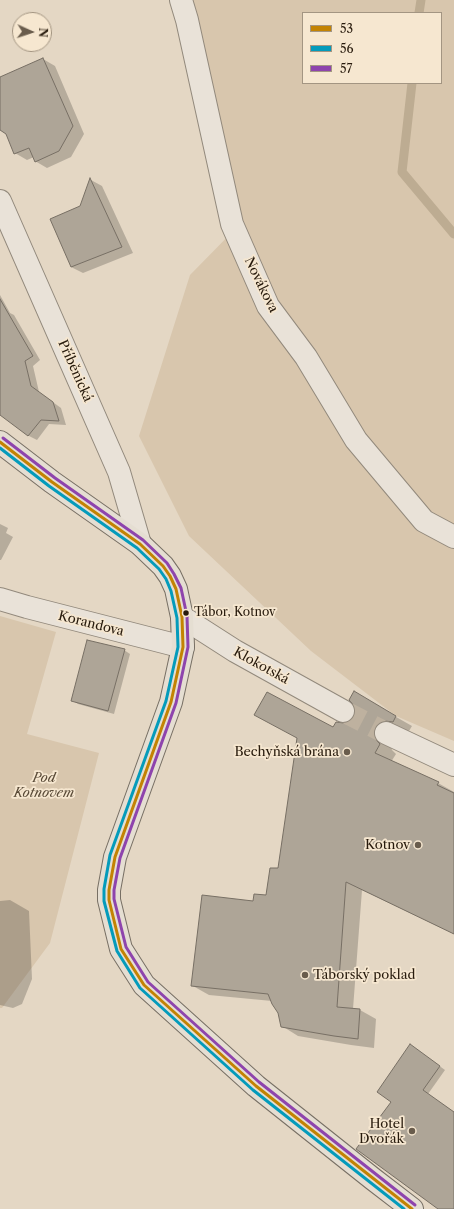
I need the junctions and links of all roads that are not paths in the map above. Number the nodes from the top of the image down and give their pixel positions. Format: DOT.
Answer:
graph roads {
  1 [pos="181,0"];
  2 [pos="0,201"];
  3 [pos="0,442"];
  4 [pos="454,537"];
  5 [pos="140,544"];
  6 [pos="0,599"];
  7 [pos="182,617"];
  8 [pos="183,647"];
  9 [pos="343,711"];
  10 [pos="386,733"];
  11 [pos="454,765"];
  12 [pos="412,1209"];
  1 -- 4 [label="street, Novákova"];
  2 -- 5 [label="street, Příběnická"];
  3 -- 5 [label="main road"];
  5 -- 7 [label="main road"];
  6 -- 8 [label="street, Korandova"];
  7 -- 8 [label="main road"];
  7 -- 9 [label="street, Klokotská"];
  8 -- 12 [label="main road"];
  10 -- 11 [label="street"];
}
